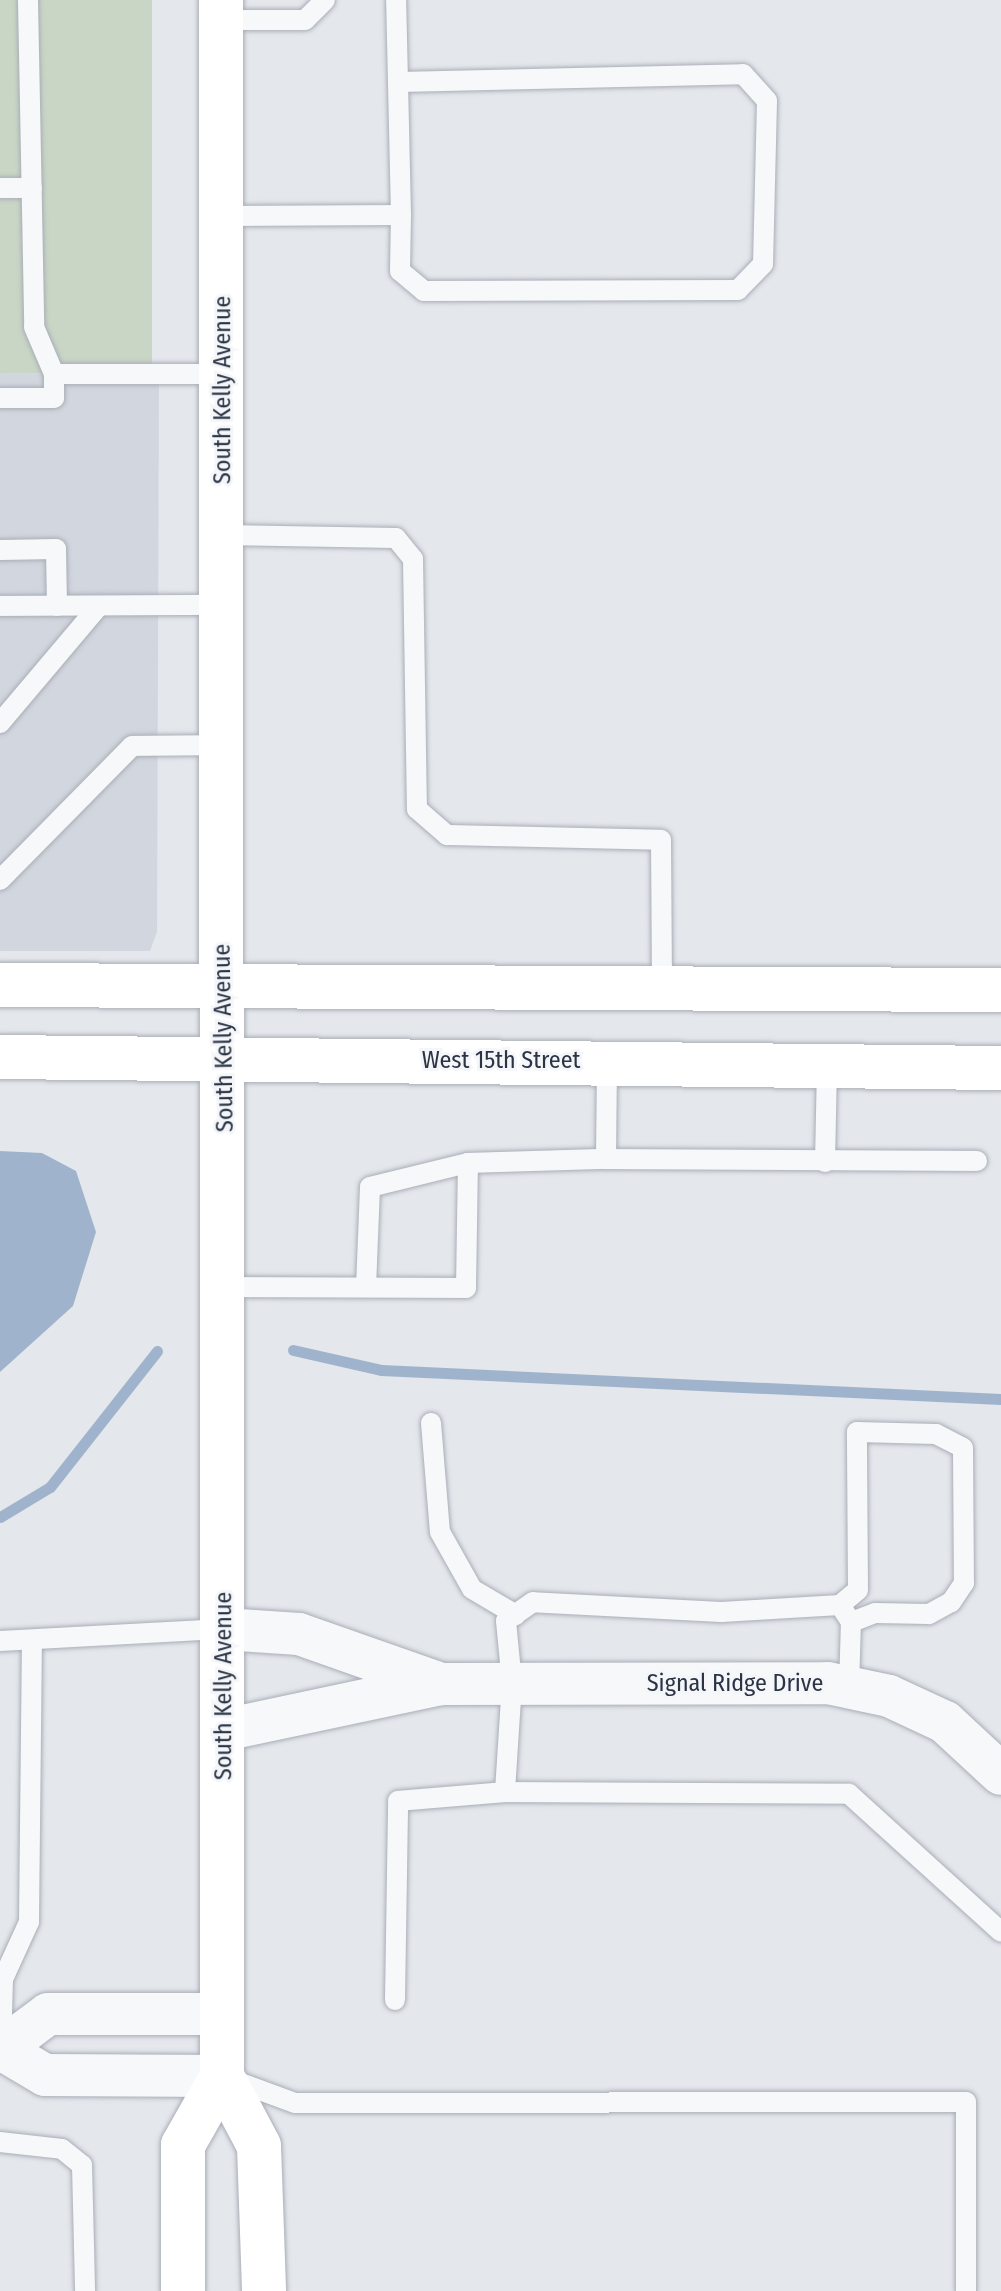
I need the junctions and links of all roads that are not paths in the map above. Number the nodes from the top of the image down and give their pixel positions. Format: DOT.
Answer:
graph roads {
  1 [pos="28,0"];
  2 [pos="325,0"];
  3 [pos="396,0"];
  4 [pos="221,10"];
  5 [pos="399,82"];
  6 [pos="0,188"];
  7 [pos="32,188"];
  8 [pos="401,215"];
  9 [pos="223,216"];
  10 [pos="54,374"];
  11 [pos="223,374"];
  12 [pos="0,398"];
  13 [pos="223,535"];
  14 [pos="0,550"];
  15 [pos="223,605"];
  16 [pos="0,606"];
  17 [pos="57,606"];
  18 [pos="99,606"];
  19 [pos="0,723"];
  20 [pos="223,745"];
  21 [pos="0,880"];
  22 [pos="0,985"];
  23 [pos="223,987"];
  24 [pos="662,987"];
  25 [pos="1001,990"];
  26 [pos="0,1057"];
  27 [pos="224,1059"];
  28 [pos="607,1062"];
  29 [pos="827,1065"];
  30 [pos="1001,1068"];
  31 [pos="606,1159"];
  32 [pos="977,1161"];
  33 [pos="825,1162"];
  34 [pos="468,1163"];
  35 [pos="225,1287"];
  36 [pos="366,1287"];
  37 [pos="431,1423"];
  38 [pos="846,1614"];
  39 [pos="516,1615"];
  40 [pos="224,1629"];
  41 [pos="0,1641"];
  42 [pos="32,1641"];
  43 [pos="512,1683"];
  44 [pos="441,1684"];
  45 [pos="849,1688"];
  46 [pos="224,1730"];
  47 [pos="1001,1774"];
  48 [pos="505,1792"];
  49 [pos="1001,1932"];
  50 [pos="395,2000"];
  51 [pos="222,2014"];
  52 [pos="0,2049"];
  53 [pos="222,2076"];
  54 [pos="0,2142"];
  55 [pos="85,2291"];
  56 [pos="183,2291"];
  57 [pos="264,2291"];
  58 [pos="966,2291"];
  1 -- 7 [label="lane"];
  2 -- 4 [label="lane"];
  3 -- 5 [label="lane"];
  4 -- 9 [label="main road, South Kelly Avenue"];
  5 -- 8 [label="lane"];
  5 -- 8 [label="lane"];
  6 -- 7 [label="lane"];
  7 -- 10 [label="lane"];
  8 -- 9 [label="lane"];
  9 -- 11 [label="main road, South Kelly Avenue"];
  10 -- 11 [label="lane"];
  10 -- 12 [label="lane"];
  11 -- 13 [label="main road, South Kelly Avenue"];
  13 -- 15 [label="main road, South Kelly Avenue"];
  13 -- 24 [label="lane"];
  14 -- 17 [label="lane"];
  15 -- 18 [label="lane"];
  15 -- 20 [label="main road, South Kelly Avenue"];
  16 -- 17 [label="lane"];
  17 -- 18 [label="lane"];
  18 -- 19 [label="lane"];
  20 -- 21 [label="lane"];
  20 -- 23 [label="main road, South Kelly Avenue"];
  22 -- 23 [label="main road"];
  23 -- 24 [label="main road"];
  23 -- 27 [label="main road, South Kelly Avenue"];
  24 -- 25 [label="main road"];
  26 -- 27 [label="main road, West 15th Street"];
  27 -- 28 [label="main road, West 15th Street"];
  27 -- 35 [label="main road, South Kelly Avenue"];
  28 -- 29 [label="main road, West 15th Street"];
  28 -- 31 [label="lane"];
  29 -- 30 [label="main road, West 15th Street"];
  29 -- 33 [label="lane"];
  31 -- 33 [label="lane"];
  31 -- 34 [label="lane"];
  32 -- 33 [label="lane"];
  34 -- 36 [label="lane"];
  34 -- 36 [label="lane"];
  35 -- 36 [label="lane"];
  35 -- 40 [label="main road, South Kelly Avenue"];
  37 -- 39 [label="lane"];
  38 -- 38 [label="lane"];
  38 -- 39 [label="lane"];
  38 -- 45 [label="lane"];
  39 -- 43 [label="lane"];
  40 -- 42 [label="lane"];
  40 -- 44 [label="street, Signal Ridge Drive"];
  40 -- 46 [label="main road, South Kelly Avenue"];
  41 -- 42 [label="lane"];
  42 -- 52 [label="lane"];
  43 -- 44 [label="street, Signal Ridge Drive"];
  43 -- 45 [label="street, Signal Ridge Drive"];
  43 -- 48 [label="lane"];
  44 -- 46 [label="street, Signal Ridge Drive"];
  45 -- 47 [label="street, Signal Ridge Drive"];
  46 -- 51 [label="main road, South Kelly Avenue"];
  48 -- 49 [label="lane"];
  48 -- 50 [label="lane"];
  51 -- 52 [label="street"];
  51 -- 53 [label="main road, South Kelly Avenue"];
  52 -- 53 [label="street"];
  53 -- 56 [label="main road, South Kelly Avenue"];
  53 -- 57 [label="main road, South Kelly Avenue"];
  53 -- 58 [label="lane"];
  54 -- 55 [label="lane"];
}
